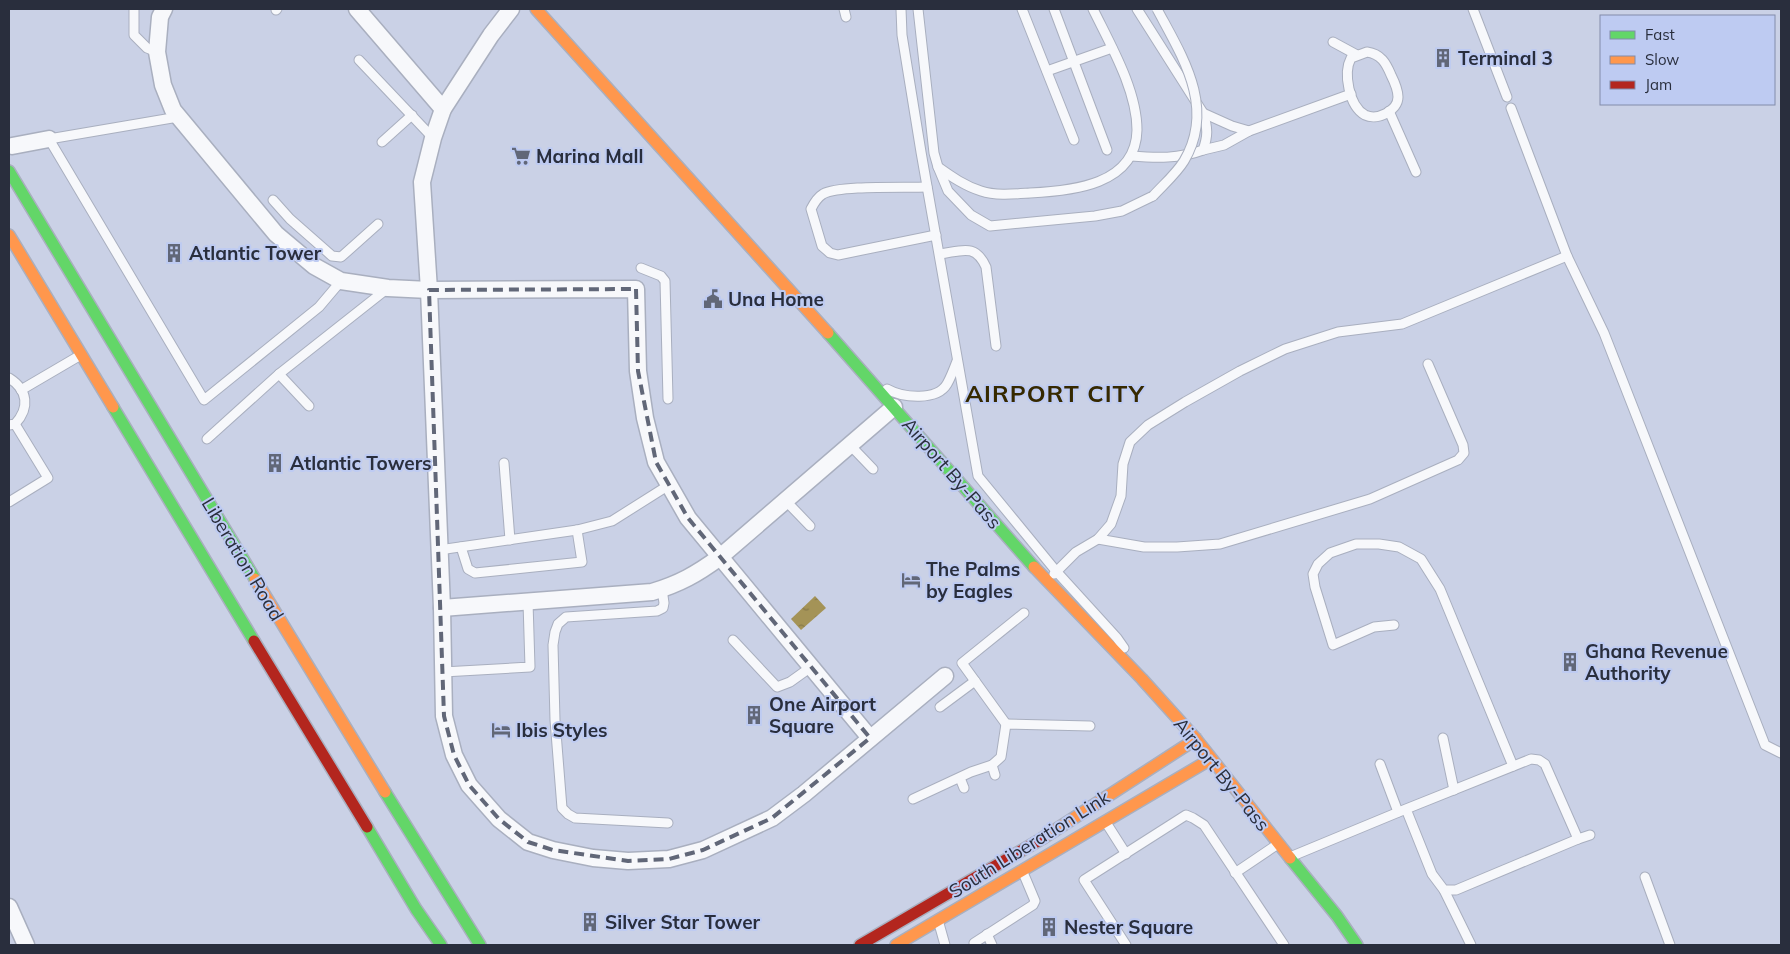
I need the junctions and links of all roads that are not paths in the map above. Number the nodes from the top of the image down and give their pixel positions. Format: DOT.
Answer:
graph roads {
  1 [pos="134,9"];
  2 [pos="164,9"];
  3 [pos="357,9"];
  4 [pos="511,9"];
  5 [pos="536,9"];
  6 [pos="901,9"];
  7 [pos="918,9"];
  8 [pos="1022,9"];
  9 [pos="1054,9"];
  10 [pos="1094,9"];
  11 [pos="1137,9"];
  12 [pos="1156,9"];
  13 [pos="1472,9"];
  14 [pos="1333,42"];
  15 [pos="1112,48"];
  16 [pos="157,52"];
  17 [pos="1357,56"];
  18 [pos="359,60"];
  19 [pos="1074,61"];
  20 [pos="1047,71"];
  21 [pos="1351,94"];
  22 [pos="1507,97"];
  23 [pos="1511,108"];
  24 [pos="443,109"];
  25 [pos="1389,111"];
  26 [pos="1203,113"];
  27 [pos="412,115"];
  28 [pos="178,117"];
  29 [pos="1249,131"];
  30 [pos="433,138"];
  31 [pos="49,139"];
  32 [pos="1074,140"];
  33 [pos="382,142"];
  34 [pos="12,146"];
  35 [pos="1107,150"];
  36 [pos="1203,150"];
  37 [pos="1131,156"];
  38 [pos="938,167"];
  39 [pos="9,170"];
  40 [pos="1416,172"];
  41 [pos="14,187"];
  42 [pos="927,187"];
  43 [pos="273,200"];
  44 [pos="378,224"];
  45 [pos="283,226"];
  46 [pos="9,235"];
  47 [pos="936,235"];
  48 [pos="940,254"];
  49 [pos="1567,256"];
  50 [pos="641,268"];
  51 [pos="341,281"];
  52 [pos="388,288"];
  53 [pos="429,290"];
  54 [pos="996,346"];
  55 [pos="81,355"];
  56 [pos="957,361"];
  57 [pos="1428,364"];
  58 [pos="279,374"];
  59 [pos="9,378"];
  60 [pos="872,380"];
  61 [pos="21,390"];
  62 [pos="668,400"];
  63 [pos="310,406"];
  64 [pos="894,407"];
  65 [pos="12,424"];
  66 [pos="207,439"];
  67 [pos="850,445"];
  68 [pos="504,463"];
  69 [pos="873,469"];
  70 [pos="669,486"];
  71 [pos="786,501"];
  72 [pos="9,502"];
  73 [pos="810,526"];
  74 [pos="577,530"];
  75 [pos="1098,539"];
  76 [pos="510,540"];
  77 [pos="461,547"];
  78 [pos="439,550"];
  79 [pos="720,558"];
  80 [pos="1056,570"];
  81 [pos="1048,584"];
  82 [pos="662,589"];
  83 [pos="528,602"];
  84 [pos="442,608"];
  85 [pos="1024,613"];
  86 [pos="1394,625"];
  87 [pos="734,640"];
  88 [pos="811,667"];
  89 [pos="443,672"];
  90 [pos="945,676"];
  91 [pos="1142,679"];
  92 [pos="975,681"];
  93 [pos="940,707"];
  94 [pos="1006,724"];
  95 [pos="1090,726"];
  96 [pos="870,738"];
  97 [pos="1443,738"];
  98 [pos="1196,739"];
  99 [pos="995,746"];
  100 [pos="1781,753"];
  101 [pos="1001,757"];
  102 [pos="1211,759"];
  103 [pos="1380,764"];
  104 [pos="992,765"];
  105 [pos="1513,766"];
  106 [pos="995,775"];
  107 [pos="960,778"];
  108 [pos="964,788"];
  109 [pos="1454,790"];
  110 [pos="913,799"];
  111 [pos="1402,810"];
  112 [pos="1105,821"];
  113 [pos="668,822"];
  114 [pos="1590,835"];
  115 [pos="1578,839"];
  116 [pos="1279,844"];
  117 [pos="1126,854"];
  118 [pos="1290,857"];
  119 [pos="1022,870"];
  120 [pos="1235,874"];
  121 [pos="1645,877"];
  122 [pos="1444,890"];
  123 [pos="9,907"];
  124 [pos="938,920"];
  125 [pos="987,934"];
  126 [pos="974,943"];
  127 [pos="23,945"];
  128 [pos="441,945"];
  129 [pos="480,945"];
  130 [pos="860,945"];
  131 [pos="896,945"];
  132 [pos="945,945"];
  133 [pos="992,945"];
  134 [pos="1126,945"];
  135 [pos="1284,945"];
  136 [pos="1358,945"];
  137 [pos="1471,945"];
  138 [pos="1670,945"];
  1 -- 16 [label="lane"];
  2 -- 16 [label="street"];
  3 -- 24 [label="street"];
  4 -- 24 [label="street"];
  5 -- 60 [label="main road, Airport By-Pass"];
  6 -- 42 [label="lane"];
  7 -- 38 [label="lane"];
  8 -- 20 [label="lane"];
  9 -- 19 [label="lane"];
  10 -- 15 [label="lane"];
  11 -- 26 [label="lane"];
  12 -- 38 [label="lane, bridge"];
  13 -- 22 [label="lane"];
  14 -- 17 [label="lane"];
  15 -- 19 [label="lane"];
  15 -- 37 [label="lane"];
  16 -- 28 [label="street"];
  17 -- 21 [label="lane"];
  17 -- 25 [label="lane"];
  18 -- 27 [label="lane"];
  19 -- 20 [label="lane"];
  19 -- 35 [label="lane"];
  20 -- 32 [label="lane"];
  21 -- 25 [label="lane"];
  21 -- 29 [label="lane"];
  23 -- 49 [label="lane"];
  24 -- 30 [label="street"];
  25 -- 40 [label="lane"];
  26 -- 29 [label="lane"];
  26 -- 36 [label="lane"];
  27 -- 30 [label="lane"];
  27 -- 33 [label="lane"];
  28 -- 31 [label="lane"];
  28 -- 45 [label="street"];
  29 -- 36 [label="lane"];
  30 -- 53 [label="street"];
  31 -- 34 [label="street"];
  31 -- 51 [label="lane"];
  36 -- 37 [label="lane"];
  37 -- 38 [label="lane"];
  39 -- 41 [label="main road, Liberation Road"];
  41 -- 129 [label="main road, Liberation Road"];
  42 -- 47 [label="lane"];
  42 -- 47 [label="lane"];
  43 -- 45 [label="lane"];
  44 -- 45 [label="lane"];
  45 -- 51 [label="street"];
  46 -- 55 [label="main road, Liberation Road"];
  47 -- 48 [label="lane"];
  48 -- 54 [label="lane"];
  48 -- 56 [label="lane"];
  49 -- 75 [label="lane"];
  49 -- 100 [label="lane"];
  50 -- 62 [label="lane"];
  51 -- 52 [label="street"];
  52 -- 53 [label="street"];
  52 -- 58 [label="lane"];
  53 -- 70 [label="street"];
  53 -- 78 [label="street"];
  55 -- 61 [label="lane"];
  55 -- 128 [label="main road, Liberation Road"];
  56 -- 60 [label="lane"];
  56 -- 80 [label="lane"];
  57 -- 75 [label="lane"];
  58 -- 63 [label="lane"];
  58 -- 66 [label="lane"];
  59 -- 61 [label="lane"];
  60 -- 64 [label="main road, Airport By-Pass"];
  61 -- 65 [label="lane"];
  64 -- 67 [label="street"];
  64 -- 81 [label="main road, Airport By-Pass"];
  65 -- 72 [label="lane"];
  67 -- 69 [label="lane"];
  67 -- 71 [label="street"];
  68 -- 76 [label="lane"];
  70 -- 74 [label="lane"];
  70 -- 79 [label="street"];
  71 -- 73 [label="lane"];
  71 -- 79 [label="street"];
  74 -- 76 [label="lane"];
  74 -- 77 [label="lane"];
  75 -- 80 [label="lane"];
  76 -- 77 [label="lane"];
  77 -- 78 [label="lane"];
  78 -- 84 [label="street"];
  79 -- 82 [label="street"];
  79 -- 88 [label="street"];
  80 -- 81 [label="lane"];
  80 -- 91 [label="lane"];
  81 -- 91 [label="main road, Airport By-Pass"];
  82 -- 83 [label="street"];
  82 -- 113 [label="lane"];
  83 -- 84 [label="street"];
  83 -- 89 [label="lane"];
  84 -- 89 [label="street"];
  85 -- 92 [label="lane"];
  86 -- 105 [label="lane"];
  87 -- 88 [label="lane"];
  88 -- 96 [label="street"];
  89 -- 96 [label="street"];
  90 -- 96 [label="street"];
  91 -- 98 [label="main road, Airport By-Pass"];
  92 -- 93 [label="lane"];
  92 -- 94 [label="lane"];
  94 -- 95 [label="lane"];
  94 -- 101 [label="lane"];
  97 -- 109 [label="lane"];
  98 -- 102 [label="main road, Airport By-Pass"];
  98 -- 130 [label="main road, South Liberation Link"];
  99 -- 101 [label="lane"];
  101 -- 104 [label="lane"];
  102 -- 112 [label="main road, South Liberation Link"];
  102 -- 116 [label="main road, Airport By-Pass"];
  103 -- 111 [label="lane"];
  104 -- 106 [label="lane"];
  104 -- 107 [label="lane"];
  105 -- 109 [label="lane"];
  105 -- 115 [label="lane"];
  107 -- 108 [label="lane"];
  107 -- 110 [label="lane"];
  109 -- 111 [label="lane"];
  111 -- 118 [label="lane"];
  111 -- 122 [label="lane"];
  112 -- 117 [label="lane"];
  112 -- 119 [label="main road, South Liberation Link"];
  114 -- 115 [label="lane"];
  115 -- 122 [label="lane"];
  116 -- 118 [label="main road, Airport By-Pass"];
  116 -- 120 [label="lane"];
  117 -- 120 [label="lane"];
  117 -- 134 [label="lane"];
  118 -- 136 [label="main road, Airport By-Pass"];
  119 -- 124 [label="main road, South Liberation Link"];
  119 -- 125 [label="lane"];
  120 -- 135 [label="lane"];
  121 -- 138 [label="lane"];
  122 -- 137 [label="lane"];
  123 -- 127 [label="street"];
  124 -- 131 [label="main road, South Liberation Link"];
  124 -- 132 [label="lane"];
  125 -- 126 [label="lane"];
  125 -- 133 [label="lane"];
}
